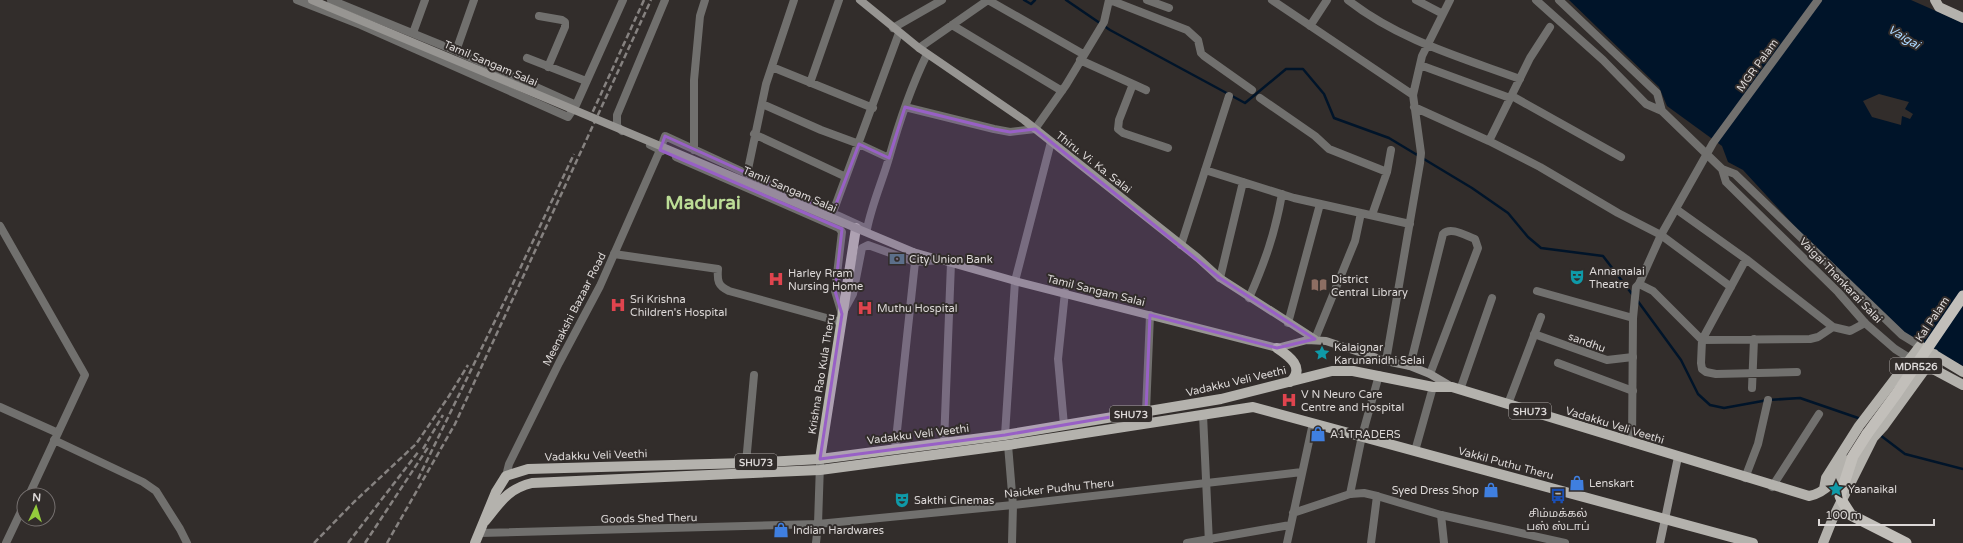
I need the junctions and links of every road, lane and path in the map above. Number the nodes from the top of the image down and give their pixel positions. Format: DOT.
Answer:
graph roads {
  1 [pos="297,0"];
  2 [pos="312,0"];
  3 [pos="331,0"];
  4 [pos="425,0"];
  5 [pos="474,0"];
  6 [pos="622,0"];
  7 [pos="665,0"];
  8 [pos="705,0"];
  9 [pos="794,0"];
  10 [pos="839,0"];
  11 [pos="860,0"];
  12 [pos="942,0"];
  13 [pos="1109,0"];
  14 [pos="1148,0"];
  15 [pos="1272,0"];
  16 [pos="1327,0"];
  17 [pos="1348,0"];
  18 [pos="1416,0"];
  19 [pos="1450,0"];
  20 [pos="1536,0"];
  21 [pos="1559,0"];
  22 [pos="1818,0"];
  23 [pos="1934,0"];
  24 [pos="1169,8"];
  25 [pos="1443,14"];
  26 [pos="539,16"];
  27 [pos="1963,18"];
  28 [pos="952,25"];
  29 [pos="1310,26"];
  30 [pos="1550,27"];
  31 [pos="896,30"];
  32 [pos="412,33"];
  33 [pos="1428,46"];
  34 [pos="919,48"];
  35 [pos="456,51"];
  36 [pos="927,54"];
  37 [pos="1082,57"];
  38 [pos="527,58"];
  39 [pos="1420,65"];
  40 [pos="548,67"];
  41 [pos="772,67"];
  42 [pos="1520,79"];
  43 [pos="586,81"];
  44 [pos="810,83"];
  45 [pos="1133,84"];
  46 [pos="1146,90"];
  47 [pos="1252,90"];
  48 [pos="1062,91"];
  49 [pos="1413,95"];
  50 [pos="1229,96"];
  51 [pos="1511,97"];
  52 [pos="1260,98"];
  53 [pos="576,104"];
  54 [pos="762,104"];
  55 [pos="905,107"];
  56 [pos="1414,107"];
  57 [pos="873,108"];
  58 [pos="1662,111"];
  59 [pos="1035,129"];
  60 [pos="754,134"];
  61 [pos="1489,141"];
  62 [pos="1051,142"];
  63 [pos="859,144"];
  64 [pos="1168,148"];
  65 [pos="660,150"];
  66 [pos="694,150"];
  67 [pos="1391,150"];
  68 [pos="1707,154"];
  69 [pos="1621,157"];
  70 [pos="889,158"];
  71 [pos="1722,169"];
  72 [pos="1205,170"];
  73 [pos="1386,172"];
  74 [pos="747,174"];
  75 [pos="846,177"];
  76 [pos="1243,182"];
  77 [pos="1282,194"];
  78 [pos="1320,204"];
  79 [pos="1676,209"];
  80 [pos="833,212"];
  81 [pos="1361,213"];
  82 [pos="1372,215"];
  83 [pos="1410,224"];
  84 [pos="0,226"];
  85 [pos="856,228"];
  86 [pos="1661,235"];
  87 [pos="1181,245"];
  88 [pos="614,254"];
  89 [pos="1746,259"];
  90 [pos="941,260"];
  91 [pos="915,262"];
  92 [pos="951,263"];
  93 [pos="1220,278"];
  94 [pos="1015,281"];
  95 [pos="1637,285"];
  96 [pos="1731,286"];
  97 [pos="1537,291"];
  98 [pos="1065,292"];
  99 [pos="1963,296"];
  100 [pos="1249,298"];
  101 [pos="1492,298"];
  102 [pos="1150,315"];
  103 [pos="1541,317"];
  104 [pos="841,318"];
  105 [pos="1633,318"];
  106 [pos="1288,323"];
  107 [pos="1865,323"];
  108 [pos="1833,327"];
  109 [pos="1534,334"];
  110 [pos="1315,339"];
  111 [pos="1754,339"];
  112 [pos="1702,340"];
  113 [pos="1920,346"];
  114 [pos="1277,348"];
  115 [pos="1934,354"];
  116 [pos="1633,358"];
  117 [pos="1911,359"];
  118 [pos="1386,361"];
  119 [pos="1558,363"];
  120 [pos="1928,365"];
  121 [pos="1410,366"];
  122 [pos="1797,372"];
  123 [pos="1963,372"];
  124 [pos="1753,373"];
  125 [pos="1430,374"];
  126 [pos="754,375"];
  127 [pos="1379,375"];
  128 [pos="1290,382"];
  129 [pos="1963,385"];
  130 [pos="1433,387"];
  131 [pos="1456,388"];
  132 [pos="1752,388"];
  133 [pos="1256,390"];
  134 [pos="1633,391"];
  135 [pos="1768,400"];
  136 [pos="1508,404"];
  137 [pos="0,407"];
  138 [pos="1253,407"];
  139 [pos="1146,411"];
  140 [pos="1819,414"];
  141 [pos="1203,415"];
  142 [pos="1313,423"];
  143 [pos="1064,425"];
  144 [pos="1866,433"];
  145 [pos="1005,434"];
  146 [pos="56,436"];
  147 [pos="1362,436"];
  148 [pos="944,442"];
  149 [pos="1632,443"];
  150 [pos="1008,446"];
  151 [pos="895,449"];
  152 [pos="1415,451"];
  153 [pos="1853,456"];
  154 [pos="1678,457"];
  155 [pos="820,459"];
  156 [pos="746,463"];
  157 [pos="820,470"];
  158 [pos="1302,472"];
  159 [pos="506,476"];
  160 [pos="1745,478"];
  161 [pos="1207,482"];
  162 [pos="532,483"];
  163 [pos="1772,486"];
  164 [pos="33,487"];
  165 [pos="1824,488"];
  166 [pos="1350,494"];
  167 [pos="1377,496"];
  168 [pos="1809,496"];
  169 [pos="1842,501"];
  170 [pos="1013,504"];
  171 [pos="1293,513"];
  172 [pos="1441,515"];
  173 [pos="1852,515"];
  174 [pos="1832,518"];
  175 [pos="1664,519"];
  176 [pos="16,522"];
  177 [pos="485,522"];
  178 [pos="818,524"];
  179 [pos="1290,525"];
  180 [pos="480,533"];
  181 [pos="1209,541"];
  182 [pos="6,543"];
  183 [pos="186,543"];
  184 [pos="475,543"];
  185 [pos="816,543"];
  186 [pos="1012,543"];
  187 [pos="1187,543"];
  188 [pos="1287,543"];
  189 [pos="1371,543"];
  190 [pos="1444,543"];
  191 [pos="1565,543"];
  192 [pos="1660,543"];
  193 [pos="1753,543"];
  194 [pos="1823,543"];
  195 [pos="1906,543"];
  1 -- 53 [label="street"];
  2 -- 85 [label="main road, Tamil Sangam Salai, bridge"];
  3 -- 32 [label="street"];
  4 -- 32 [label="street"];
  5 -- 35 [label="street"];
  6 -- 43 [label="street"];
  7 -- 65 [label="street"];
  8 -- 66 [label="street"];
  9 -- 41 [label="street"];
  10 -- 44 [label="street"];
  11 -- 31 [label="main road, Thiru. Vi. Ka. Salai"];
  12 -- 31 [label="street"];
  13 -- 37 [label="street"];
  13 -- 47 [label="street"];
  14 -- 24 [label="street"];
  15 -- 29 [label="street"];
  16 -- 29 [label="street"];
  17 -- 33 [label="street"];
  18 -- 25 [label="street"];
  19 -- 25 [label="street"];
  20 -- 58 [label="street, Vaigai Thenkarai Salai"];
  21 -- 58 [label="street, Vaigai Thenkarai Salai"];
  22 -- 68 [label="street, MGR Palam"];
  23 -- 27 [label="main road"];
  25 -- 33 [label="street"];
  26 -- 40 [label="street"];
  28 -- 34 [label="street"];
  28 -- 37 [label="street"];
  28 -- 48 [label="street"];
  29 -- 49 [label="street"];
  30 -- 42 [label="street"];
  31 -- 34 [label="main road, Thiru. Vi. Ka. Salai"];
  31 -- 57 [label="street"];
  32 -- 35 [label="street"];
  33 -- 39 [label="street"];
  33 -- 42 [label="street"];
  34 -- 36 [label="main road, Thiru. Vi. Ka. Salai"];
  35 -- 53 [label="street"];
  36 -- 55 [label="street"];
  36 -- 59 [label="main road, Thiru. Vi. Ka. Salai"];
  37 -- 45 [label="street"];
  37 -- 48 [label="street"];
  38 -- 40 [label="street"];
  39 -- 49 [label="street"];
  39 -- 51 [label="street"];
  40 -- 43 [label="street"];
  41 -- 44 [label="street"];
  41 -- 54 [label="street"];
  42 -- 51 [label="street"];
  43 -- 53 [label="street"];
  44 -- 57 [label="street"];
  45 -- 46 [label="street"];
  45 -- 64 [label="street"];
  48 -- 59 [label="street"];
  49 -- 56 [label="street"];
  50 -- 72 [label="street"];
  51 -- 61 [label="street"];
  51 -- 69 [label="street"];
  52 -- 73 [label="street"];
  54 -- 60 [label="street"];
  54 -- 63 [label="street"];
  55 -- 59 [label="street"];
  55 -- 70 [label="street"];
  56 -- 61 [label="street"];
  56 -- 83 [label="street"];
  57 -- 63 [label="street"];
  58 -- 68 [label="street, Vaigai Thenkarai Salai"];
  59 -- 62 [label="main road, Thiru. Vi. Ka. Salai"];
  60 -- 74 [label="street"];
  60 -- 75 [label="street"];
  61 -- 86 [label="street"];
  62 -- 87 [label="main road, Thiru. Vi. Ka. Salai"];
  62 -- 94 [label="street"];
  63 -- 70 [label="street"];
  63 -- 75 [label="street"];
  65 -- 66 [label="street, Meenakshi Bazaar Road"];
  65 -- 88 [label="street, Meenakshi Bazaar Road"];
  65 -- 104 [label="street"];
  66 -- 74 [label="street"];
  67 -- 73 [label="street"];
  68 -- 71 [label="street, Vaigai Thenkarai Salai"];
  68 -- 79 [label="street, MGR Palam"];
  70 -- 80 [label="street"];
  71 -- 107 [label="street, Vaigai Thenkarai Salai"];
  71 -- 113 [label="street, Vaigai Thenkarai Salai"];
  72 -- 76 [label="street"];
  72 -- 87 [label="street"];
  73 -- 82 [label="street"];
  74 -- 80 [label="street"];
  75 -- 80 [label="street"];
  76 -- 77 [label="street"];
  76 -- 93 [label="street"];
  77 -- 78 [label="street"];
  77 -- 100 [label="street"];
  78 -- 81 [label="street"];
  78 -- 106 [label="street"];
  79 -- 86 [label="street, MGR Palam"];
  79 -- 89 [label="street"];
  81 -- 82 [label="street"];
  81 -- 110 [label="street"];
  82 -- 83 [label="street"];
  83 -- 118 [label="street"];
  84 -- 146 [label="street"];
  85 -- 90 [label="main road, Tamil Sangam Salai, bridge"];
  85 -- 104 [label="main road, Krishna Rao Kula Theru"];
  86 -- 95 [label="street, MGR Palam"];
  86 -- 96 [label="street"];
  87 -- 93 [label="main road, Thiru. Vi. Ka. Salai"];
  88 -- 104 [label="street"];
  88 -- 159 [label="street, Meenakshi Bazaar Road"];
  89 -- 96 [label="street"];
  89 -- 108 [label="street"];
  90 -- 91 [label="street"];
  90 -- 92 [label="main road, Tamil Sangam Salai"];
  91 -- 104 [label="street"];
  91 -- 151 [label="street"];
  92 -- 94 [label="main road, Tamil Sangam Salai"];
  92 -- 148 [label="street"];
  93 -- 100 [label="main road, Thiru. Vi. Ka. Salai"];
  94 -- 98 [label="main road, Tamil Sangam Salai"];
  94 -- 145 [label="street"];
  95 -- 105 [label="street, MGR Palam"];
  95 -- 112 [label="street"];
  96 -- 112 [label="street"];
  97 -- 105 [label="street"];
  98 -- 102 [label="main road, Tamil Sangam Salai"];
  98 -- 143 [label="street"];
  99 -- 144 [label="highway, Kal Palam / MDR526, bridge"];
  100 -- 106 [label="main road, Thiru. Vi. Ka. Salai"];
  101 -- 131 [label="street"];
  102 -- 114 [label="main road, Tamil Sangam Salai"];
  102 -- 139 [label="street"];
  103 -- 109 [label="street"];
  104 -- 155 [label="main road, Krishna Rao Kula Theru"];
  105 -- 116 [label="street, MGR Palam"];
  106 -- 110 [label="main road, Thiru. Vi. Ka. Salai"];
  107 -- 108 [label="street"];
  107 -- 117 [label="street, Vaigai Thenkarai Salai"];
  108 -- 111 [label="street"];
  109 -- 116 [label="street, sandhu"];
  109 -- 136 [label="street"];
  110 -- 114 [label="main road"];
  110 -- 118 [label="main road"];
  111 -- 112 [label="street"];
  111 -- 124 [label="street"];
  112 -- 124 [label="street"];
  113 -- 115 [label="main road, Vaigai Thenkarai Salai"];
  113 -- 117 [label="main road"];
  114 -- 128 [label="main road"];
  115 -- 120 [label="main road"];
  115 -- 123 [label="main road, Vaigai Thenkarai Salai"];
  116 -- 134 [label="street, MGR Palam"];
  117 -- 120 [label="main road, Vaigai Thenkarai Salai"];
  117 -- 144 [label="main road"];
  118 -- 121 [label="main road"];
  119 -- 134 [label="street"];
  120 -- 129 [label="main road, Vaigai Thenkarai Salai"];
  120 -- 144 [label="main road"];
  121 -- 125 [label="main road"];
  121 -- 125 [label="street"];
  122 -- 124 [label="street"];
  124 -- 132 [label="street"];
  125 -- 131 [label="main road"];
  126 -- 156 [label="street"];
  127 -- 128 [label="main road, Vadakku Veli Veethi / SHU73"];
  127 -- 130 [label="main road, Vadakku Veli Veethi / SHU73"];
  127 -- 147 [label="street"];
  128 -- 133 [label="main road, Vadakku Veli Veethi / SHU73"];
  130 -- 131 [label="main road, Vadakku Veli Veethi / SHU73"];
  130 -- 152 [label="street"];
  131 -- 136 [label="main road, Vadakku Veli Veethi / SHU73"];
  133 -- 138 [label="main road"];
  133 -- 139 [label="main road, Vadakku Veli Veethi / SHU73"];
  134 -- 149 [label="street, MGR Palam"];
  135 -- 160 [label="street"];
  136 -- 149 [label="main road, Vadakku Veli Veethi / SHU73"];
  137 -- 146 [label="street"];
  138 -- 141 [label="main road, Vadakku Veli Veethi / SHU73"];
  138 -- 142 [label="main road, Vakkil Puthu Theru"];
  139 -- 143 [label="main road, Vadakku Veli Veethi / SHU73"];
  140 -- 163 [label="street"];
  141 -- 150 [label="main road, Vadakku Veli Veethi / SHU73"];
  141 -- 161 [label="street"];
  142 -- 147 [label="main road, Vakkil Puthu Theru"];
  142 -- 158 [label="street"];
  143 -- 145 [label="main road, Vadakku Veli Veethi / SHU73"];
  144 -- 153 [label="highway, MDR526"];
  144 -- 165 [label="main road"];
  144 -- 169 [label="main road"];
  145 -- 148 [label="main road, Vadakku Veli Veethi / SHU73"];
  146 -- 164 [label="street"];
  146 -- 183 [label="street"];
  147 -- 152 [label="main road, Vakkil Puthu Theru"];
  147 -- 166 [label="street"];
  148 -- 151 [label="main road, Vadakku Veli Veethi / SHU73"];
  149 -- 154 [label="main road, Vadakku Veli Veethi / SHU73"];
  150 -- 157 [label="main road, Vadakku Veli Veethi / SHU73"];
  150 -- 170 [label="street"];
  151 -- 155 [label="main road, Vadakku Veli Veethi / SHU73"];
  152 -- 175 [label="main road, Vakkil Puthu Theru"];
  153 -- 165 [label="main road, MDR526"];
  153 -- 169 [label="highway, MDR526"];
  154 -- 160 [label="main road, Vadakku Veli Veethi / SHU73"];
  154 -- 175 [label="main road"];
  155 -- 156 [label="main road, Vadakku Veli Veethi / SHU73"];
  155 -- 157 [label="street"];
  156 -- 159 [label="main road, Vadakku Veli Veethi / SHU73"];
  157 -- 162 [label="main road, Vadakku Veli Veethi / SHU73"];
  157 -- 178 [label="street"];
  158 -- 161 [label="street, Naicker Pudhu Theru"];
  158 -- 171 [label="street"];
  159 -- 162 [label="main road"];
  159 -- 177 [label="main road, SHU73"];
  160 -- 163 [label="main road, Vadakku Veli Veethi / SHU73"];
  161 -- 170 [label="street, Naicker Pudhu Theru"];
  161 -- 181 [label="street"];
  162 -- 177 [label="main road, SHU73"];
  163 -- 168 [label="main road, Vadakku Veli Veethi / SHU73"];
  165 -- 168 [label="main road, MDR526"];
  166 -- 167 [label="street"];
  166 -- 171 [label="street"];
  167 -- 172 [label="street"];
  167 -- 189 [label="street"];
  169 -- 173 [label="highway"];
  169 -- 174 [label="main road"];
  170 -- 178 [label="street, Naicker Pudhu Theru"];
  170 -- 186 [label="street"];
  171 -- 179 [label="street"];
  172 -- 190 [label="street"];
  172 -- 191 [label="street"];
  173 -- 174 [label="main road"];
  173 -- 195 [label="highway"];
  174 -- 194 [label="main road"];
  175 -- 192 [label="main road"];
  175 -- 193 [label="main road, Vakkil Puthu Theru"];
  176 -- 182 [label="street"];
  177 -- 180 [label="main road, SHU73"];
  178 -- 180 [label="street, Goods Shed Theru"];
  178 -- 185 [label="street"];
  179 -- 181 [label="street"];
  179 -- 188 [label="street"];
  180 -- 184 [label="main road, SHU73"];
  181 -- 187 [label="street"];
}
